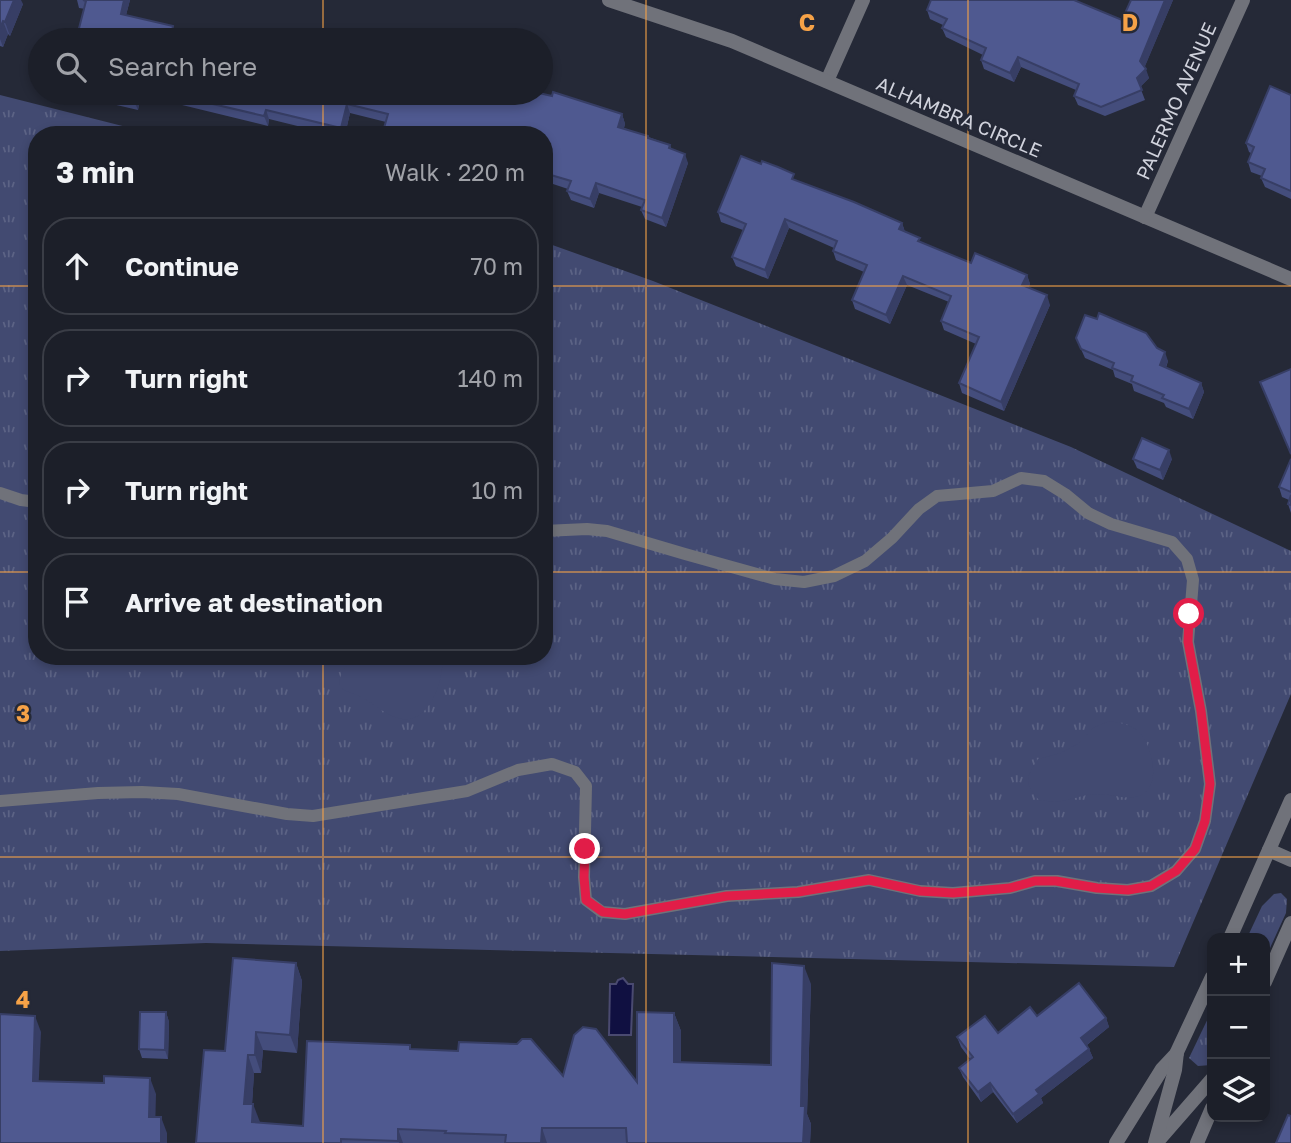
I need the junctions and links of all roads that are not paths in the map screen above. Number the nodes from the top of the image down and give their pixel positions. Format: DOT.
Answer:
graph roads {
  1 [pos="609,0"];
  2 [pos="863,0"];
  3 [pos="1243,0"];
  4 [pos="827,81"];
  5 [pos="1145,217"];
  6 [pos="1291,279"];
  7 [pos="0,494"];
  8 [pos="28,501"];
  9 [pos="553,530"];
  10 [pos="1291,800"];
  11 [pos="0,801"];
  12 [pos="1269,850"];
  13 [pos="1291,860"];
  14 [pos="1291,923"];
  15 [pos="1232,933"];
  16 [pos="1270,971"];
  17 [pos="1207,988"];
  18 [pos="1177,1052"];
  19 [pos="1207,1085"];
  20 [pos="1207,1120"];
  21 [pos="1115,1143"];
  22 [pos="1156,1143"];
  23 [pos="1197,1143"];
  1 -- 4 [label="street, ALHAMBRA CIRCLE"];
  2 -- 4 [label="street"];
  3 -- 5 [label="street, PALERMO AVENUE"];
  4 -- 5 [label="street, ALHAMBRA CIRCLE"];
  5 -- 6 [label="street, ALHAMBRA CIRCLE"];
  7 -- 8 [label="lane"];
  9 -- 11 [label="lane"];
  10 -- 12 [label="street"];
  12 -- 13 [label="street"];
  12 -- 15 [label="street"];
  14 -- 16 [label="street"];
  17 -- 18 [label="street"];
  18 -- 21 [label="street"];
  18 -- 22 [label="street"];
  19 -- 22 [label="street"];
  20 -- 23 [label="street"];
}
